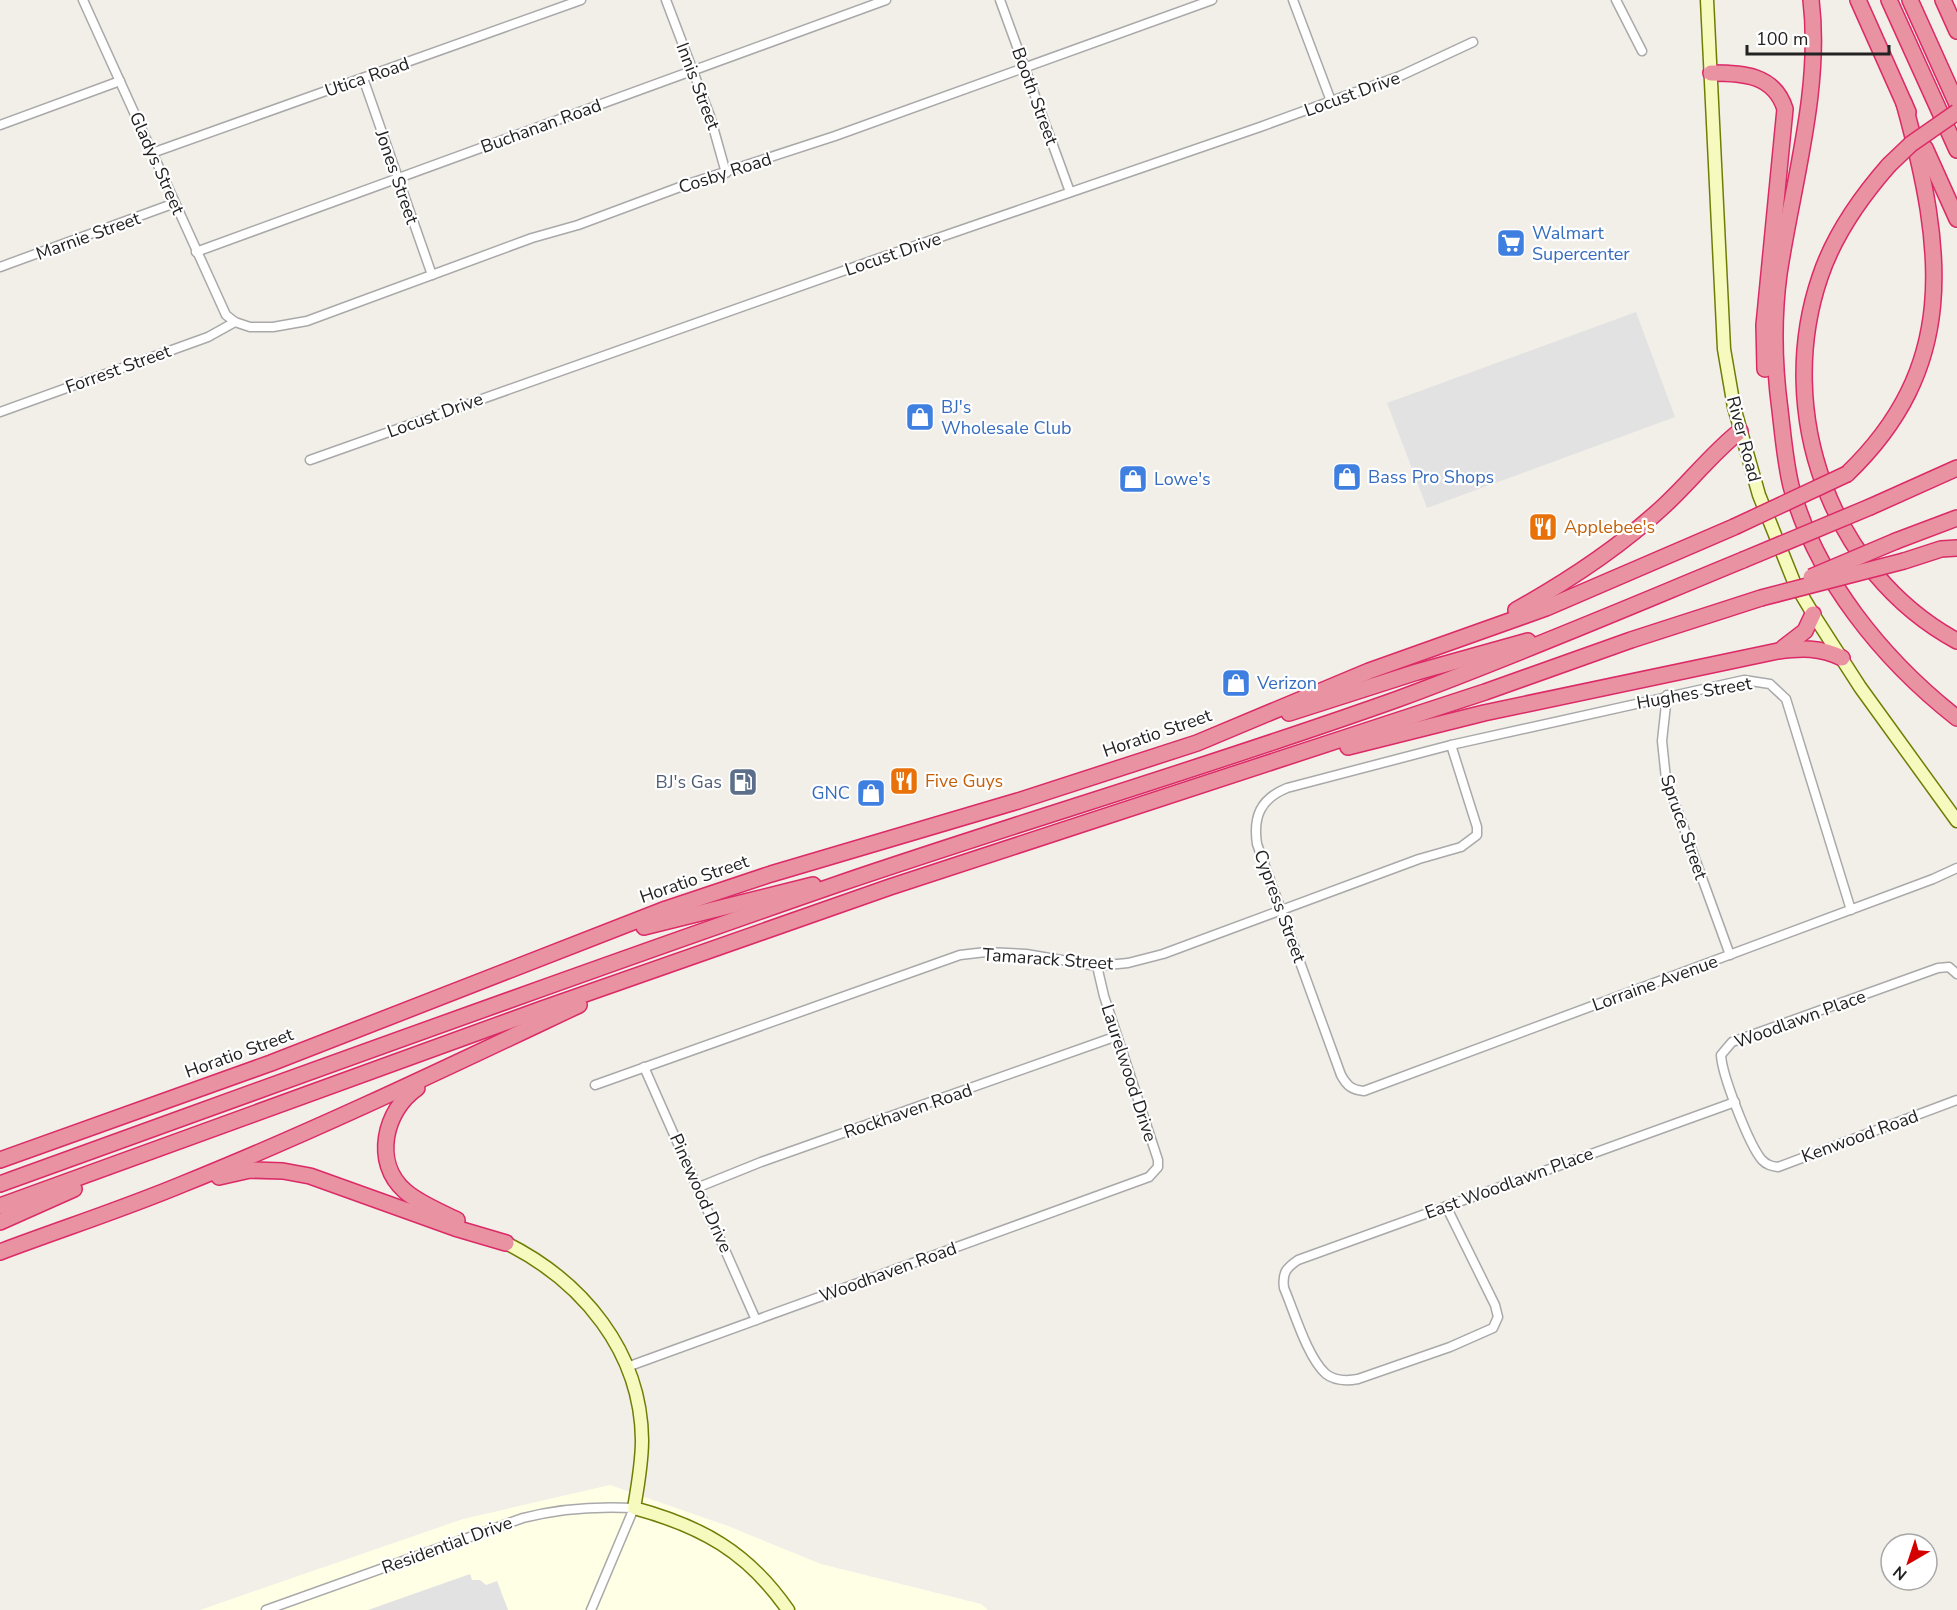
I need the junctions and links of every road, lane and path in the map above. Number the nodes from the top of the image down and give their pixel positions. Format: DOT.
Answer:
graph roads {
  1 [pos="83,0"];
  2 [pos="581,0"];
  3 [pos="666,0"];
  4 [pos="885,0"];
  5 [pos="1000,0"];
  6 [pos="1212,0"];
  7 [pos="1293,0"];
  8 [pos="1616,0"];
  9 [pos="1707,0"];
  10 [pos="1811,0"];
  11 [pos="1858,0"];
  12 [pos="1889,0"];
  13 [pos="1910,0"];
  14 [pos="1943,0"];
  15 [pos="1957,31"];
  16 [pos="1473,42"];
  17 [pos="1642,51"];
  18 [pos="1024,68"];
  19 [pos="692,71"];
  20 [pos="1711,73"];
  21 [pos="363,78"];
  22 [pos="120,81"];
  23 [pos="1331,101"];
  24 [pos="1904,103"];
  25 [pos="1957,104"];
  26 [pos="1957,112"];
  27 [pos="0,125"];
  28 [pos="1957,150"];
  29 [pos="152,153"];
  30 [pos="726,172"];
  31 [pos="398,177"];
  32 [pos="1070,192"];
  33 [pos="175,203"];
  34 [pos="1957,219"];
  35 [pos="196,252"];
  36 [pos="1950,262"];
  37 [pos="0,267"];
  38 [pos="432,275"];
  39 [pos="235,322"];
  40 [pos="0,412"];
  41 [pos="1903,430"];
  42 [pos="1740,431"];
  43 [pos="310,460"];
  44 [pos="1957,468"];
  45 [pos="1791,485"];
  46 [pos="1957,518"];
  47 [pos="1957,548"];
  48 [pos="1761,598"];
  49 [pos="1813,614"];
  50 [pos="1580,627"];
  51 [pos="1479,632"];
  52 [pos="1957,641"];
  53 [pos="1778,651"];
  54 [pos="1842,658"];
  55 [pos="1667,695"];
  56 [pos="1957,718"];
  57 [pos="1241,724"];
  58 [pos="1451,745"];
  59 [pos="1266,764"];
  60 [pos="1957,821"];
  61 [pos="1957,868"];
  62 [pos="843,882"];
  63 [pos="1851,910"];
  64 [pos="1282,911"];
  65 [pos="562,948"];
  66 [pos="1730,955"];
  67 [pos="1097,966"];
  68 [pos="650,972"];
  69 [pos="1957,974"];
  70 [pos="1117,1036"];
  71 [pos="644,1067"];
  72 [pos="437,1074"];
  73 [pos="595,1085"];
  74 [pos="1353,1089"];
  75 [pos="1957,1100"];
  76 [pos="1735,1102"];
  77 [pos="0,1160"];
  78 [pos="1763,1162"];
  79 [pos="120,1163"];
  80 [pos="1149,1177"];
  81 [pos="0,1184"];
  82 [pos="181,1185"];
  83 [pos="699,1187"];
  84 [pos="0,1206"];
  85 [pos="1446,1206"];
  86 [pos="0,1222"];
  87 [pos="506,1243"];
  88 [pos="0,1252"];
  89 [pos="756,1320"];
  90 [pos="627,1367"];
  91 [pos="634,1508"];
  92 [pos="266,1610"];
  93 [pos="591,1610"];
  94 [pos="788,1610"];
  1 -- 22 [label="street, Gladys Street"];
  2 -- 21 [label="street, Utica Road"];
  3 -- 19 [label="street, Innis Street"];
  4 -- 19 [label="street, Buchanan Road"];
  5 -- 18 [label="street, Booth Street"];
  6 -- 18 [label="street, Cosby Road"];
  7 -- 23 [label="street"];
  8 -- 17 [label="street"];
  9 -- 20 [label="main road, River Road"];
  10 -- 45 [label="highway"];
  11 -- 24 [label="highway"];
  12 -- 28 [label="highway"];
  13 -- 25 [label="highway"];
  14 -- 15 [label="highway"];
  16 -- 23 [label="street, Locust Drive"];
  18 -- 30 [label="street, Cosby Road"];
  18 -- 32 [label="street, Booth Street"];
  19 -- 30 [label="street, Innis Street"];
  19 -- 31 [label="street, Buchanan Road"];
  20 -- 42 [label="main road, River Road"];
  20 -- 45 [label="highway"];
  21 -- 29 [label="street, Utica Road"];
  21 -- 31 [label="street, Jones Street"];
  22 -- 27 [label="street"];
  22 -- 29 [label="street, Gladys Street"];
  23 -- 32 [label="street, Locust Drive"];
  24 -- 34 [label="highway"];
  24 -- 36 [label="highway"];
  26 -- 52 [label="highway, bridge"];
  29 -- 33 [label="street, Gladys Street"];
  30 -- 38 [label="street, Cosby Road"];
  31 -- 35 [label="street, Buchanan Road"];
  31 -- 38 [label="street, Jones Street"];
  32 -- 43 [label="street, Locust Drive"];
  33 -- 35 [label="street, Gladys Street"];
  33 -- 37 [label="street, Marnie Street"];
  35 -- 39 [label="street, Gladys Street"];
  38 -- 39 [label="street, Cosby Road"];
  39 -- 40 [label="street, Forrest Street"];
  41 -- 51 [label="highway, bridge"];
  42 -- 49 [label="main road, River Road"];
  42 -- 51 [label="highway"];
  44 -- 50 [label="highway, bridge"];
  45 -- 56 [label="highway"];
  46 -- 48 [label="highway, bridge"];
  47 -- 48 [label="highway, bridge"];
  48 -- 59 [label="highway"];
  49 -- 53 [label="highway"];
  49 -- 54 [label="main road, River Road"];
  50 -- 57 [label="highway"];
  50 -- 62 [label="highway"];
  51 -- 57 [label="highway, Horatio Street"];
  53 -- 54 [label="highway"];
  53 -- 59 [label="highway"];
  54 -- 60 [label="main road, River Road"];
  55 -- 58 [label="street, Hughes Street"];
  55 -- 63 [label="street, Hughes Street"];
  55 -- 66 [label="street, Spruce Street"];
  57 -- 65 [label="highway, Horatio Street"];
  58 -- 64 [label="street, Tamarack Street"];
  58 -- 64 [label="street, Cypress Street"];
  59 -- 68 [label="highway"];
  61 -- 63 [label="street, Lorraine Avenue"];
  62 -- 65 [label="highway"];
  62 -- 81 [label="highway"];
  63 -- 66 [label="street, Lorraine Avenue"];
  64 -- 67 [label="street, Tamarack Street"];
  64 -- 74 [label="street, Cypress Street"];
  65 -- 77 [label="highway, Horatio Street"];
  66 -- 74 [label="street, Lorraine Avenue"];
  67 -- 70 [label="street, Laurelwood Drive"];
  67 -- 71 [label="street, Tamarack Street"];
  68 -- 72 [label="highway"];
  68 -- 79 [label="highway"];
  69 -- 76 [label="street, Woodlawn Place"];
  70 -- 80 [label="street, Laurelwood Drive"];
  70 -- 83 [label="street, Rockhaven Road"];
  71 -- 73 [label="street, Tamarack Street"];
  71 -- 83 [label="street, Pinewood Drive"];
  72 -- 82 [label="highway"];
  72 -- 87 [label="highway"];
  75 -- 78 [label="street, Kenwood Road"];
  76 -- 78 [label="street, Woodlawn Place"];
  76 -- 85 [label="street, East Woodlawn Place"];
  79 -- 84 [label="highway"];
  79 -- 86 [label="highway"];
  80 -- 89 [label="street, Woodhaven Road"];
  82 -- 87 [label="highway"];
  82 -- 88 [label="highway"];
  83 -- 89 [label="street, Pinewood Drive"];
  85 -- 85 [label="street, East Woodlawn Place"];
  87 -- 90 [label="main road"];
  89 -- 90 [label="street, Woodhaven Road"];
  90 -- 91 [label="main road"];
  91 -- 92 [label="street, Residential Drive"];
  91 -- 93 [label="street"];
  91 -- 94 [label="main road"];
}
